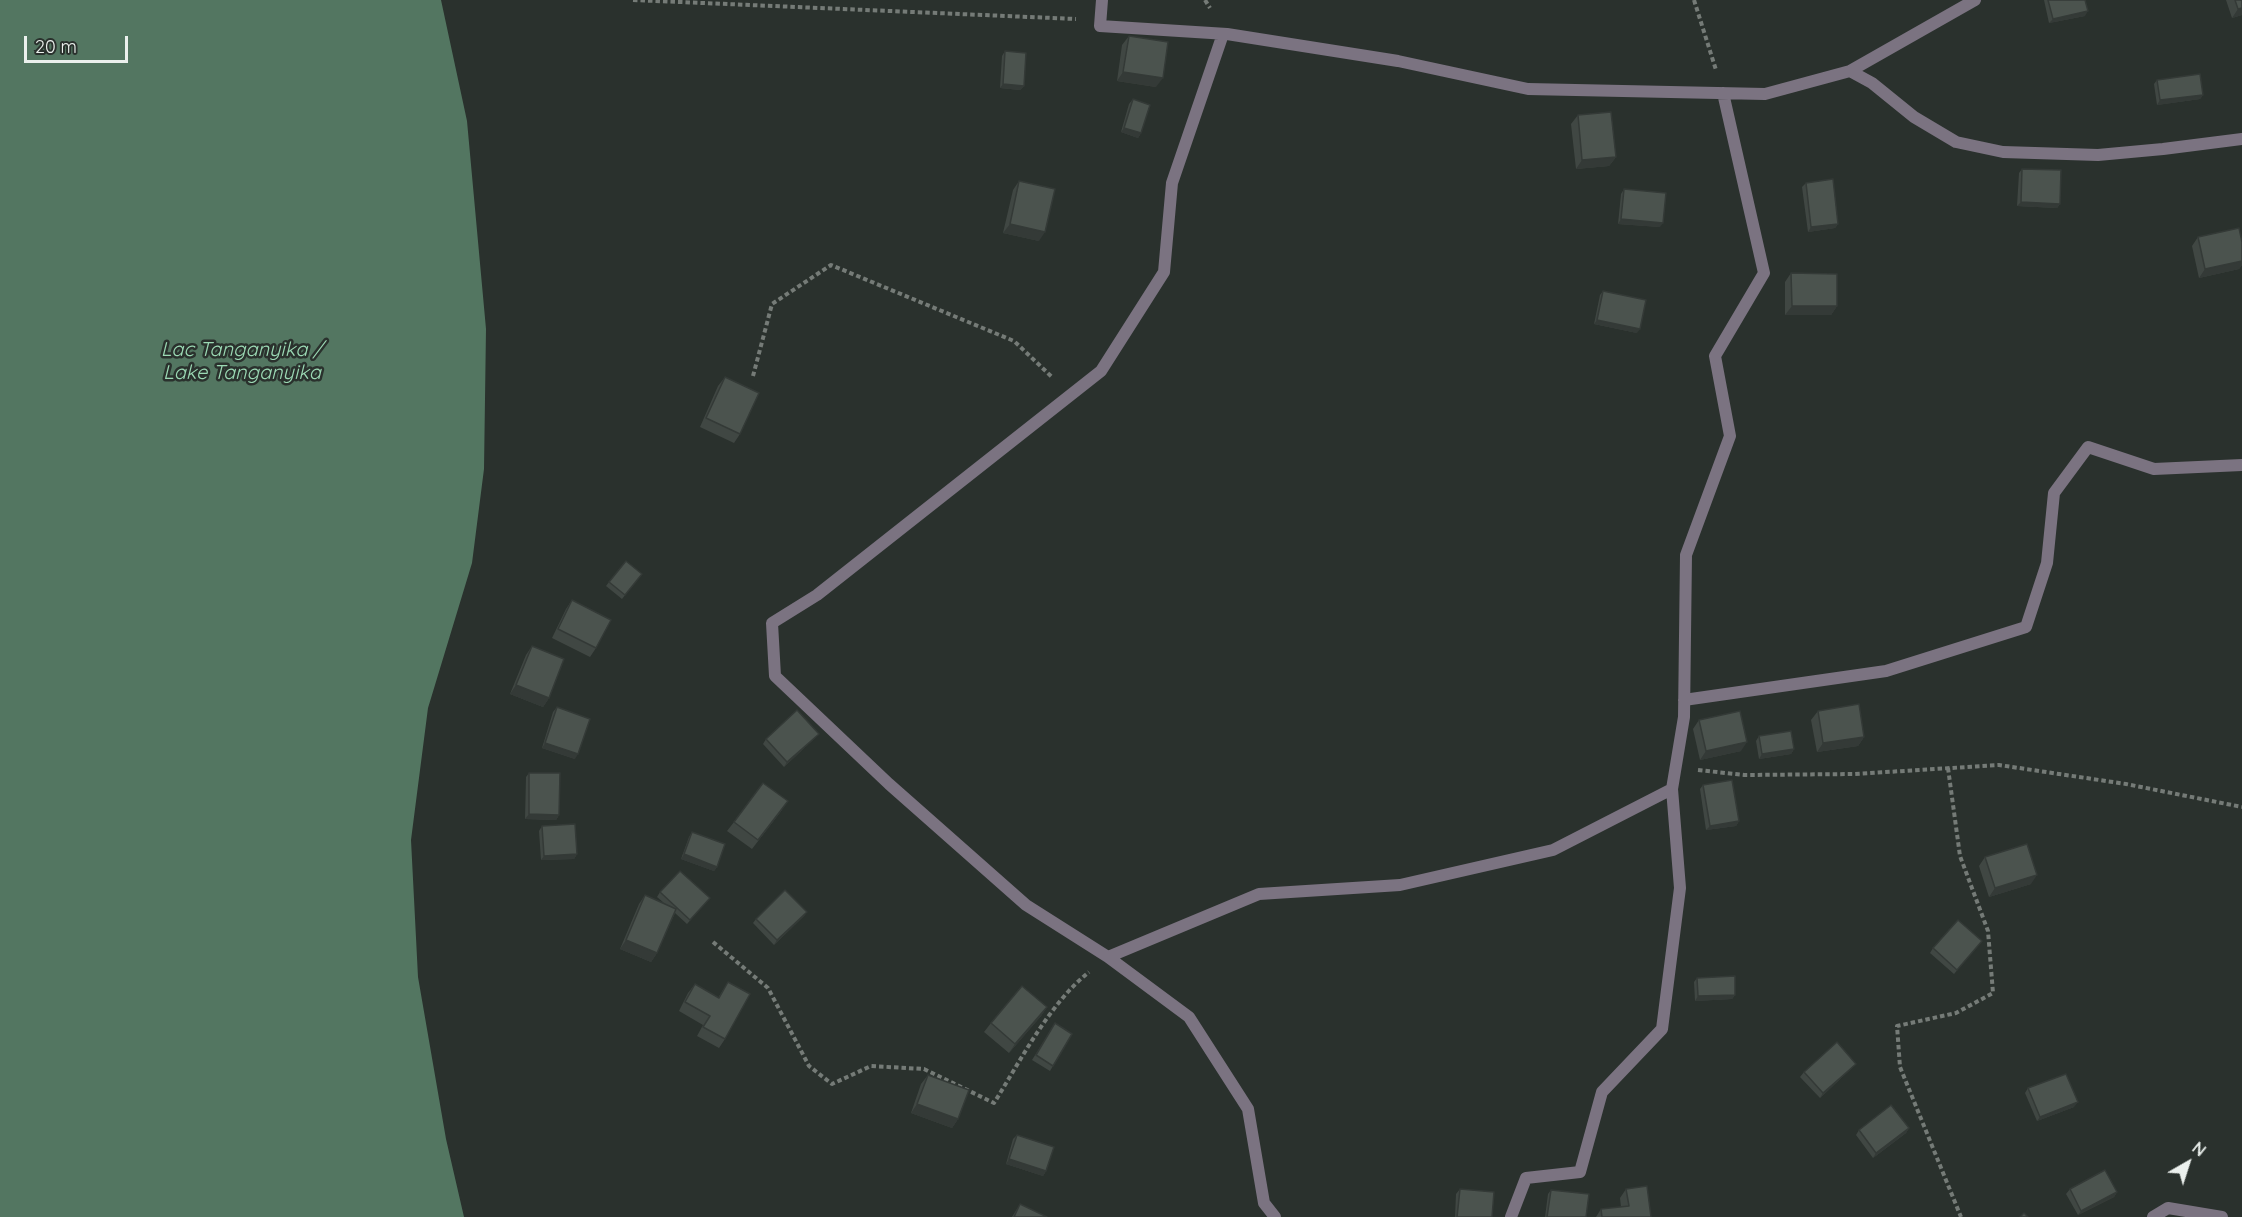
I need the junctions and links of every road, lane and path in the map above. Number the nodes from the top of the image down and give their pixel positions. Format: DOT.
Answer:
graph roads {
  1 [pos="633,0"];
  2 [pos="1102,0"];
  3 [pos="1694,0"];
  4 [pos="1975,0"];
  5 [pos="1101,20"];
  6 [pos="1223,34"];
  7 [pos="1850,71"];
  8 [pos="1723,93"];
  9 [pos="2242,139"];
  10 [pos="753,376"];
  11 [pos="1071,395"];
  12 [pos="2242,465"];
  13 [pos="1684,699"];
  14 [pos="1676,768"];
  15 [pos="1948,768"];
  16 [pos="1672,789"];
  17 [pos="2242,807"];
  18 [pos="713,942"];
  19 [pos="1108,957"];
  20 [pos="1275,1217"];
  21 [pos="1511,1217"];
  22 [pos="1961,1217"];
  23 [pos="2153,1217"];
  24 [pos="2222,1217"];
  1 -- 5 [label="path"];
  2 -- 5 [label="street"];
  3 -- 8 [label="path"];
  4 -- 7 [label="street"];
  5 -- 6 [label="street"];
  6 -- 8 [label="street"];
  6 -- 11 [label="street"];
  7 -- 8 [label="street"];
  7 -- 9 [label="street"];
  8 -- 13 [label="street"];
  10 -- 11 [label="path"];
  11 -- 19 [label="street"];
  12 -- 13 [label="street"];
  13 -- 14 [label="street"];
  14 -- 15 [label="path"];
  14 -- 16 [label="street"];
  15 -- 17 [label="path"];
  15 -- 22 [label="path"];
  16 -- 19 [label="street"];
  16 -- 21 [label="street"];
  18 -- 19 [label="path"];
  19 -- 20 [label="street"];
  23 -- 24 [label="street"];
}
